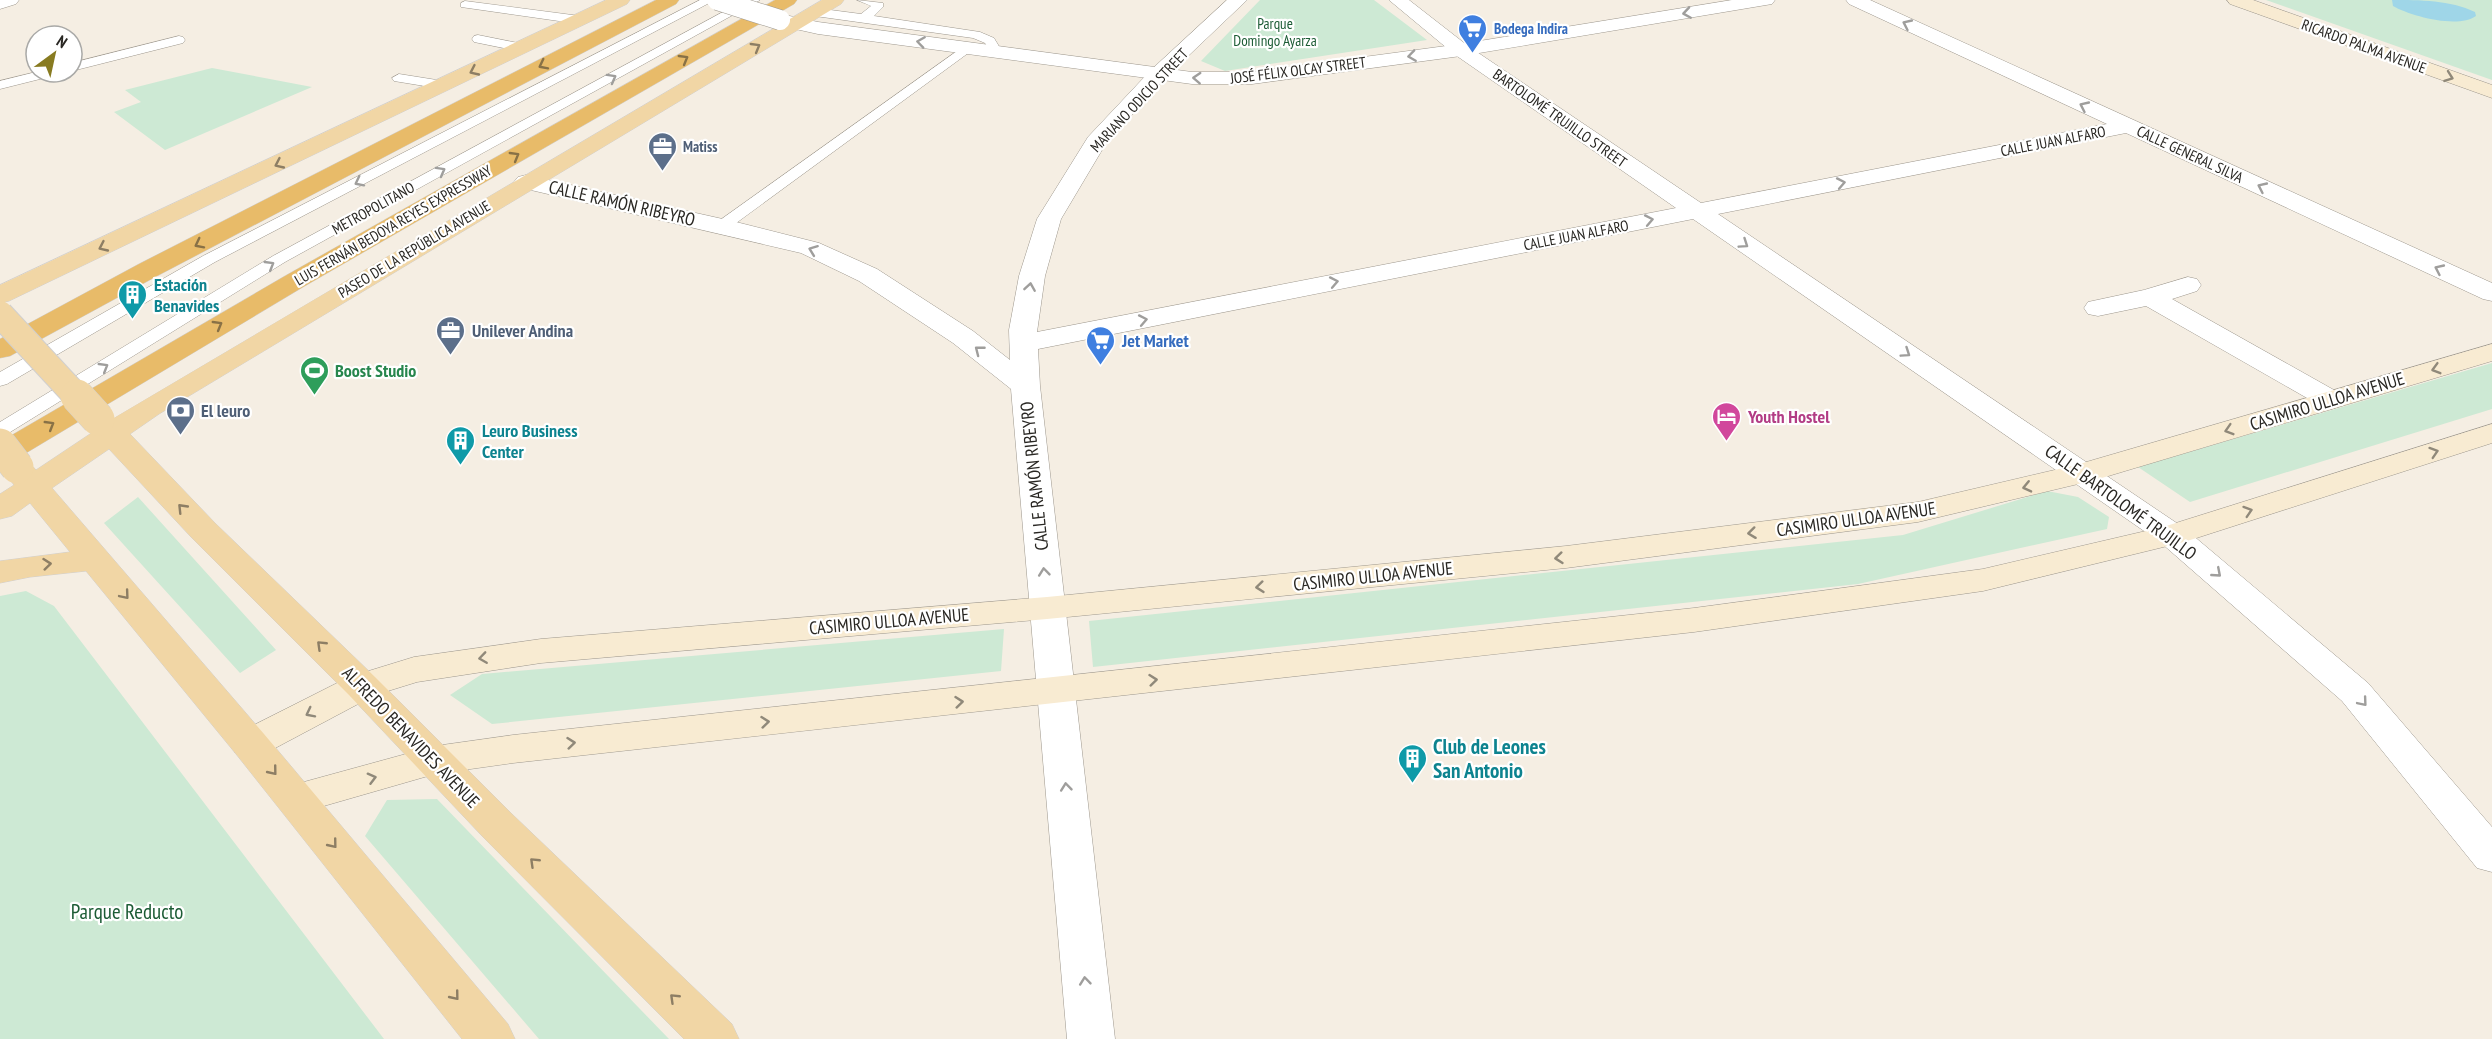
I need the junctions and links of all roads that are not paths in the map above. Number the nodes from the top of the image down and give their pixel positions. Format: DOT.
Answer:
graph roads {
  1 [pos="10,0"];
  2 [pos="621,0"];
  3 [pos="670,0"];
  4 [pos="709,0"];
  5 [pos="717,0"];
  6 [pos="754,0"];
  7 [pos="864,0"];
  8 [pos="1238,0"];
  9 [pos="1398,0"];
  10 [pos="1766,0"];
  11 [pos="1855,0"];
  12 [pos="2236,0"];
  13 [pos="0,3"];
  14 [pos="465,5"];
  15 [pos="825,6"];
  16 [pos="787,15"];
  17 [pos="580,20"];
  18 [pos="879,21"];
  19 [pos="857,25"];
  20 [pos="478,39"];
  21 [pos="179,40"];
  22 [pos="523,48"];
  23 [pos="967,48"];
  24 [pos="1461,50"];
  25 [pos="997,52"];
  26 [pos="84,64"];
  27 [pos="1158,74"];
  28 [pos="399,78"];
  29 [pos="24,79"];
  30 [pos="0,85"];
  31 [pos="443,85"];
  32 [pos="2492,92"];
  33 [pos="2129,126"];
  34 [pos="526,182"];
  35 [pos="1696,211"];
  36 [pos="722,226"];
  37 [pos="148,270"];
  38 [pos="2188,285"];
  39 [pos="2492,293"];
  40 [pos="0,295"];
  41 [pos="2150,297"];
  42 [pos="2098,308"];
  43 [pos="0,314"];
  44 [pos="0,328"];
  45 [pos="1024,343"];
  46 [pos="0,350"];
  47 [pos="2492,352"];
  48 [pos="0,380"];
  49 [pos="1025,386"];
  50 [pos="2331,400"];
  51 [pos="104,425"];
  52 [pos="0,430"];
  53 [pos="2492,433"];
  54 [pos="13,464"];
  55 [pos="2084,473"];
  56 [pos="0,509"];
  57 [pos="2172,535"];
  58 [pos="95,560"];
  59 [pos="0,572"];
  60 [pos="1047,608"];
  61 [pos="362,686"];
  62 [pos="1056,691"];
  63 [pos="250,744"];
  64 [pos="435,760"];
  65 [pos="296,799"];
  66 [pos="2492,856"];
  67 [pos="491,1039"];
  68 [pos="716,1039"];
  69 [pos="1091,1039"];
  1 -- 13 [label="street"];
  2 -- 17 [label="main road"];
  3 -- 37 [label="highway, one-way"];
  4 -- 48 [label="lane, METROPOLITANO, one-way"];
  5 -- 16 [label="street, JOSÉ FÉLIX OLCAY STREET, bridge"];
  52 -- 6 [label="lane, METROPOLITANO, one-way"];
  7 -- 19 [label="lane"];
  8 -- 27 [label="street, MARIANO ODICIO STREET"];
  9 -- 24 [label="street, BARTOLOMÉ TRUJILLO STREET"];
  10 -- 24 [label="street, JOSÉ FÉLIX OLCAY STREET, one-way"];
  33 -- 11 [label="street, CALLE GENERAL SILVA, one-way"];
  12 -- 32 [label="main road, RICARDO PALMA AVENUE, one-way"];
  14 -- 17 [label="lane"];
  15 -- 16 [label="main road, PASEO DE LA REPÚBLICA AVENUE"];
  15 -- 19 [label="lane"];
  16 -- 19 [label="street, JOSÉ FÉLIX OLCAY STREET"];
  34 -- 16 [label="main road, PASEO DE LA REPÚBLICA AVENUE, one-way"];
  54 -- 16 [label="highway, LUIS FERNÁN BEDOYA REYES EXPRESSWAY, one-way"];
  17 -- 22 [label="main road"];
  18 -- 19 [label="lane"];
  18 -- 19 [label="lane"];
  18 -- 25 [label="lane"];
  23 -- 19 [label="street, JOSÉ FÉLIX OLCAY STREET, one-way"];
  20 -- 22 [label="lane"];
  21 -- 26 [label="lane"];
  22 -- 31 [label="main road, one-way"];
  23 -- 25 [label="street, JOSÉ FÉLIX OLCAY STREET"];
  23 -- 36 [label="lane"];
  24 -- 27 [label="street, JOSÉ FÉLIX OLCAY STREET, one-way"];
  24 -- 35 [label="street, BARTOLOMÉ TRUJILLO STREET"];
  25 -- 27 [label="street, JOSÉ FÉLIX OLCAY STREET"];
  45 -- 27 [label="street, MARIANO ODICIO STREET, one-way"];
  28 -- 31 [label="lane"];
  29 -- 30 [label="lane"];
  31 -- 40 [label="main road, one-way"];
  35 -- 33 [label="street, CALLE JUAN ALFARO, one-way"];
  39 -- 33 [label="street, CALLE GENERAL SILVA, one-way"];
  34 -- 36 [label="street, CALLE RAMÓN RIBEYRO"];
  34 -- 51 [label="main road, PASEO DE LA REPÚBLICA AVENUE"];
  45 -- 35 [label="street, CALLE JUAN ALFARO, one-way"];
  35 -- 55 [label="street, CALLE BARTOLOMÉ TRUJILLO, one-way"];
  49 -- 36 [label="street, CALLE RAMÓN RIBEYRO, one-way"];
  37 -- 44 [label="highway"];
  37 -- 46 [label="highway"];
  38 -- 41 [label="street"];
  41 -- 42 [label="street"];
  41 -- 50 [label="street"];
  43 -- 51 [label="main road, ALFREDO BENAVIDES AVENUE, bridge"];
  45 -- 49 [label="street, MARIANO ODICIO STREET"];
  47 -- 50 [label="main road, CASIMIRO ULLOA AVENUE, one-way"];
  60 -- 49 [label="street, CALLE RAMÓN RIBEYRO, one-way"];
  50 -- 55 [label="main road, CASIMIRO ULLOA AVENUE, one-way"];
  51 -- 54 [label="main road, PASEO DE LA REPÚBLICA AVENUE"];
  61 -- 51 [label="main road, ALFREDO BENAVIDES AVENUE, one-way"];
  57 -- 53 [label="main road, one-way"];
  54 -- 56 [label="main road, PASEO DE LA REPÚBLICA AVENUE"];
  54 -- 58 [label="main road"];
  55 -- 57 [label="street, CALLE BARTOLOMÉ TRUJILLO"];
  55 -- 60 [label="main road, CASIMIRO ULLOA AVENUE, one-way"];
  62 -- 57 [label="main road, one-way"];
  57 -- 66 [label="street, CALLE BARTOLOMÉ TRUJILLO, one-way"];
  59 -- 58 [label="main road, one-way"];
  58 -- 63 [label="main road, one-way"];
  60 -- 61 [label="main road, CASIMIRO ULLOA AVENUE, one-way"];
  60 -- 62 [label="street, CALLE RAMÓN RIBEYRO"];
  61 -- 63 [label="main road, CASIMIRO ULLOA AVENUE, one-way"];
  61 -- 64 [label="main road, ALFREDO BENAVIDES AVENUE"];
  64 -- 62 [label="main road, one-way"];
  69 -- 62 [label="street, CALLE RAMÓN RIBEYRO, one-way"];
  63 -- 65 [label="main road, one-way"];
  65 -- 64 [label="main road, one-way"];
  68 -- 64 [label="main road, ALFREDO BENAVIDES AVENUE, one-way"];
  65 -- 67 [label="main road, one-way"];
}
